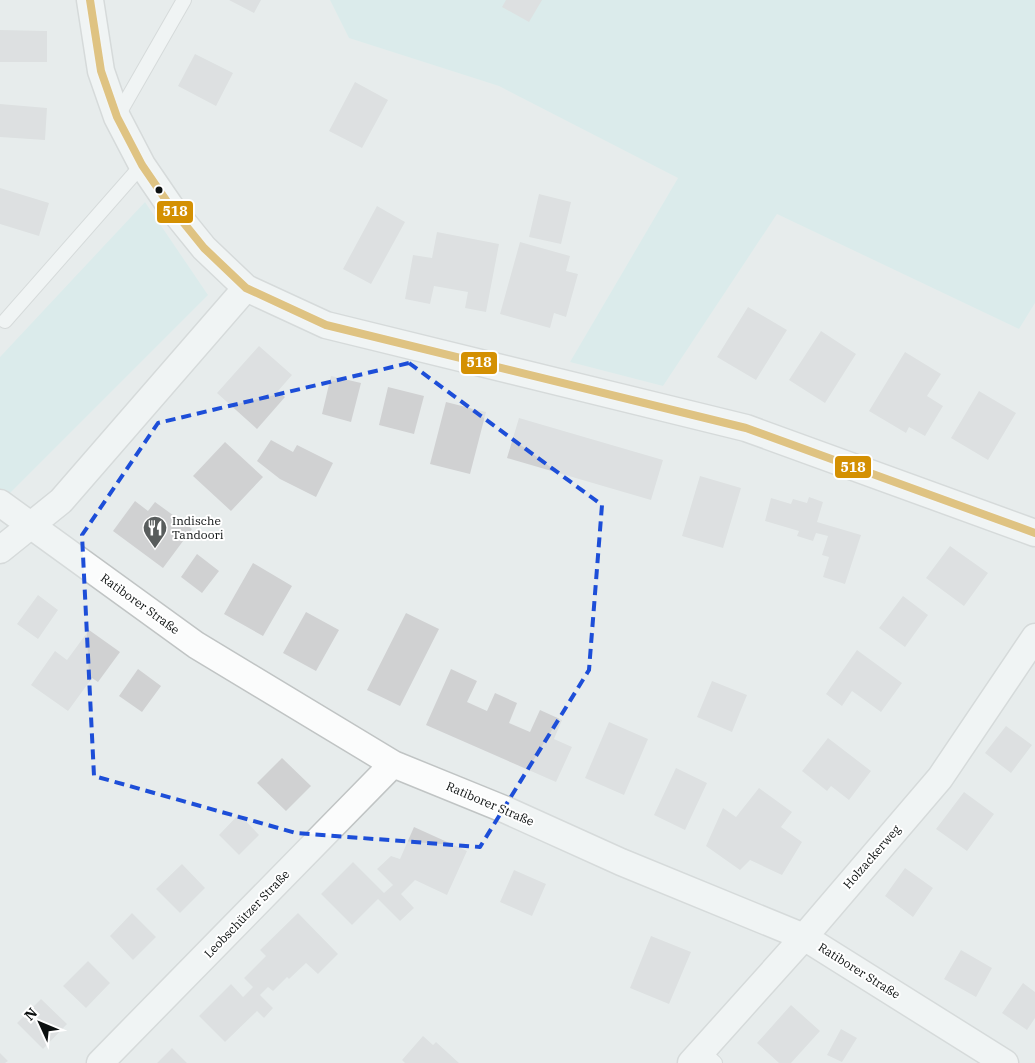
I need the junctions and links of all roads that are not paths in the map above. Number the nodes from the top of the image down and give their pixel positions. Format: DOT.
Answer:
graph roads {
  1 [pos="90,0"];
  2 [pos="184,0"];
  3 [pos="118,118"];
  4 [pos="142,165"];
  5 [pos="246,288"];
  6 [pos="5,321"];
  7 [pos="0,503"];
  8 [pos="30,526"];
  9 [pos="1035,533"];
  10 [pos="0,550"];
  11 [pos="1035,637"];
  12 [pos="393,764"];
  13 [pos="804,936"];
  14 [pos="703,1059"];
  15 [pos="100,1063"];
  16 [pos="1005,1063"];
  1 -- 3 [label="street"];
  2 -- 3 [label="lane"];
  3 -- 4 [label="street"];
  4 -- 5 [label="street"];
  4 -- 6 [label="lane"];
  5 -- 8 [label="street"];
  5 -- 9 [label="street"];
  7 -- 8 [label="street, Ratiborer Straße"];
  8 -- 10 [label="street"];
  8 -- 12 [label="street, Ratiborer Straße"];
  11 -- 13 [label="street, Holzackerweg"];
  12 -- 13 [label="street, Ratiborer Straße"];
  12 -- 15 [label="street, Leobschützer Straße"];
  13 -- 14 [label="street, Holzackerweg"];
  13 -- 16 [label="street, Ratiborer Straße"];
}
